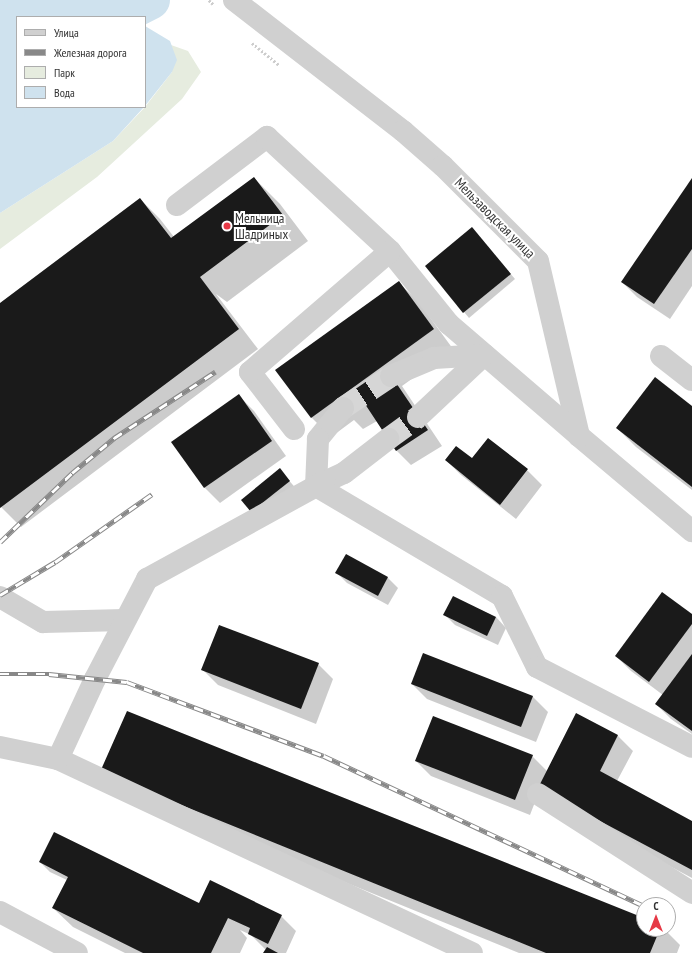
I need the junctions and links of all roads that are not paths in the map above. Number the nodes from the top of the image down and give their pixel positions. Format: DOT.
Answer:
graph roads {
  1 [pos="235,1"];
  2 [pos="177,205"];
  3 [pos="390,251"];
  4 [pos="484,354"];
  5 [pos="661,356"];
  6 [pos="391,376"];
  7 [pos="692,380"];
  8 [pos="343,408"];
  9 [pos="418,417"];
  10 [pos="294,429"];
  11 [pos="579,436"];
  12 [pos="388,439"];
  13 [pos="316,486"];
  14 [pos="692,531"];
  15 [pos="0,597"];
  16 [pos="125,620"];
  17 [pos="0,747"];
  18 [pos="692,747"];
  19 [pos="58,759"];
  20 [pos="538,794"];
  21 [pos="692,893"];
  22 [pos="0,912"];
  23 [pos="77,953"];
  24 [pos="472,953"];
  1 -- 11 [label="street, Мельзаводская улица"];
  2 -- 3 [label="street"];
  3 -- 4 [label="street"];
  3 -- 10 [label="street"];
  4 -- 6 [label="street"];
  4 -- 9 [label="street"];
  4 -- 11 [label="street"];
  5 -- 7 [label="street"];
  8 -- 13 [label="street"];
  11 -- 14 [label="street"];
  12 -- 13 [label="street"];
  13 -- 16 [label="street"];
  13 -- 18 [label="street"];
  15 -- 16 [label="street"];
  16 -- 19 [label="street"];
  17 -- 19 [label="street"];
  19 -- 24 [label="street"];
  20 -- 21 [label="street"];
  22 -- 23 [label="street"];
}
